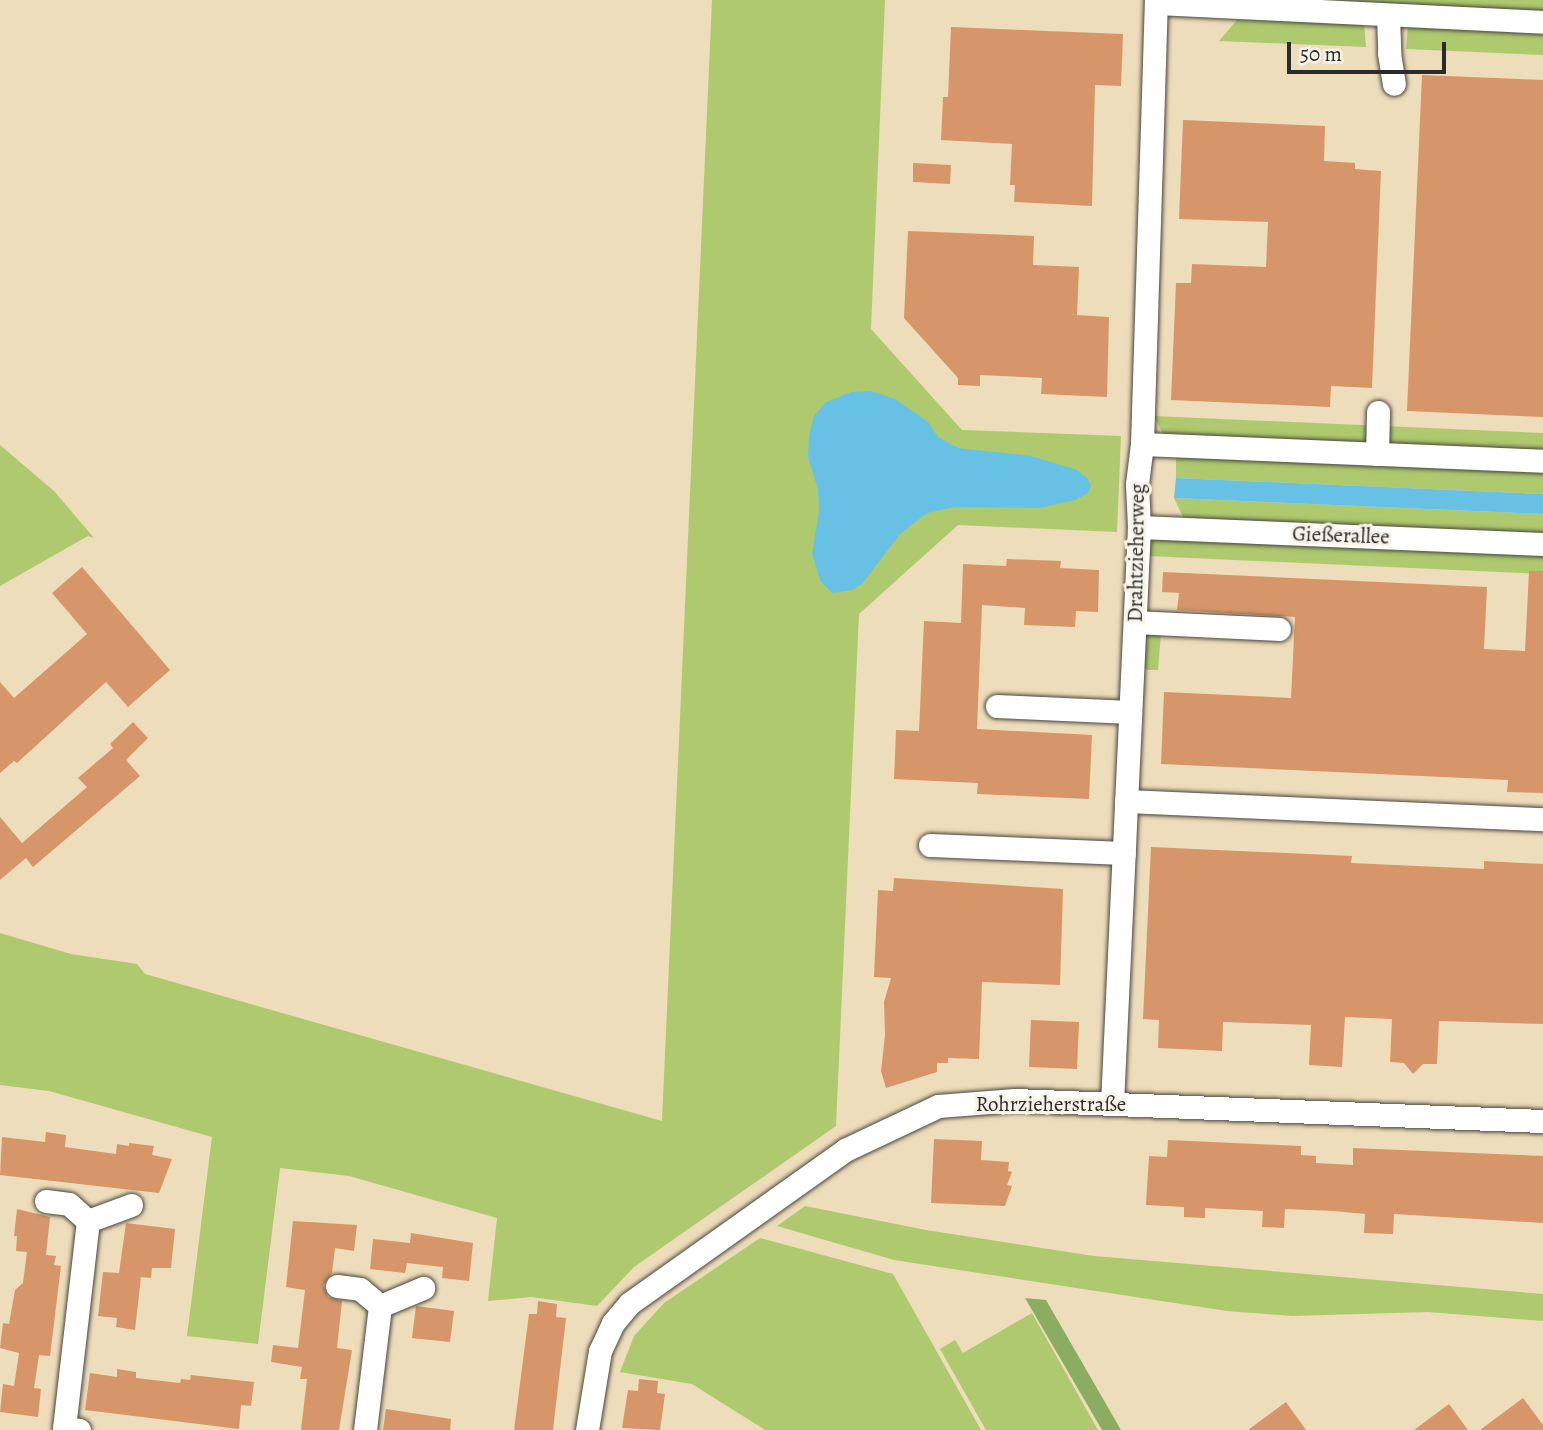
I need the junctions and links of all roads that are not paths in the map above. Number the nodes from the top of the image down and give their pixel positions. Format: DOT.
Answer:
graph roads {
  1 [pos="1157,1"];
  2 [pos="1388,15"];
  3 [pos="1543,22"];
  4 [pos="1394,84"];
  5 [pos="1378,412"];
  6 [pos="1142,444"];
  7 [pos="1377,454"];
  8 [pos="1543,461"];
  9 [pos="1139,527"];
  10 [pos="1543,544"];
  11 [pos="1135,622"];
  12 [pos="1279,629"];
  13 [pos="997,706"];
  14 [pos="1130,712"];
  15 [pos="1126,801"];
  16 [pos="1543,820"];
  17 [pos="930,845"];
  18 [pos="1124,853"];
  19 [pos="1112,1104"];
  20 [pos="1543,1121"];
  21 [pos="46,1201"];
  22 [pos="131,1205"];
  23 [pos="88,1221"];
  24 [pos="337,1286"];
  25 [pos="422,1288"];
  26 [pos="380,1306"];
  27 [pos="79,1430"];
  28 [pos="365,1430"];
  29 [pos="587,1430"];
  1 -- 2 [label="street"];
  1 -- 6 [label="street, Drahtzieherweg"];
  2 -- 3 [label="street"];
  2 -- 4 [label="street"];
  5 -- 7 [label="street"];
  6 -- 7 [label="street"];
  6 -- 9 [label="street, Drahtzieherweg"];
  7 -- 8 [label="street"];
  9 -- 10 [label="street, Gießerallee"];
  9 -- 11 [label="street, Drahtzieherweg"];
  11 -- 12 [label="street"];
  11 -- 14 [label="street, Drahtzieherweg"];
  13 -- 14 [label="street"];
  14 -- 15 [label="street, Drahtzieherweg"];
  15 -- 16 [label="street"];
  15 -- 18 [label="street, Drahtzieherweg"];
  17 -- 18 [label="street"];
  18 -- 19 [label="street, Drahtzieherweg"];
  19 -- 20 [label="street, Rohrzieherstraße"];
  19 -- 29 [label="street, Rohrzieherstraße"];
  21 -- 23 [label="street"];
  22 -- 23 [label="street"];
  23 -- 27 [label="street"];
  24 -- 26 [label="street"];
  25 -- 26 [label="street"];
  26 -- 28 [label="street"];
}
